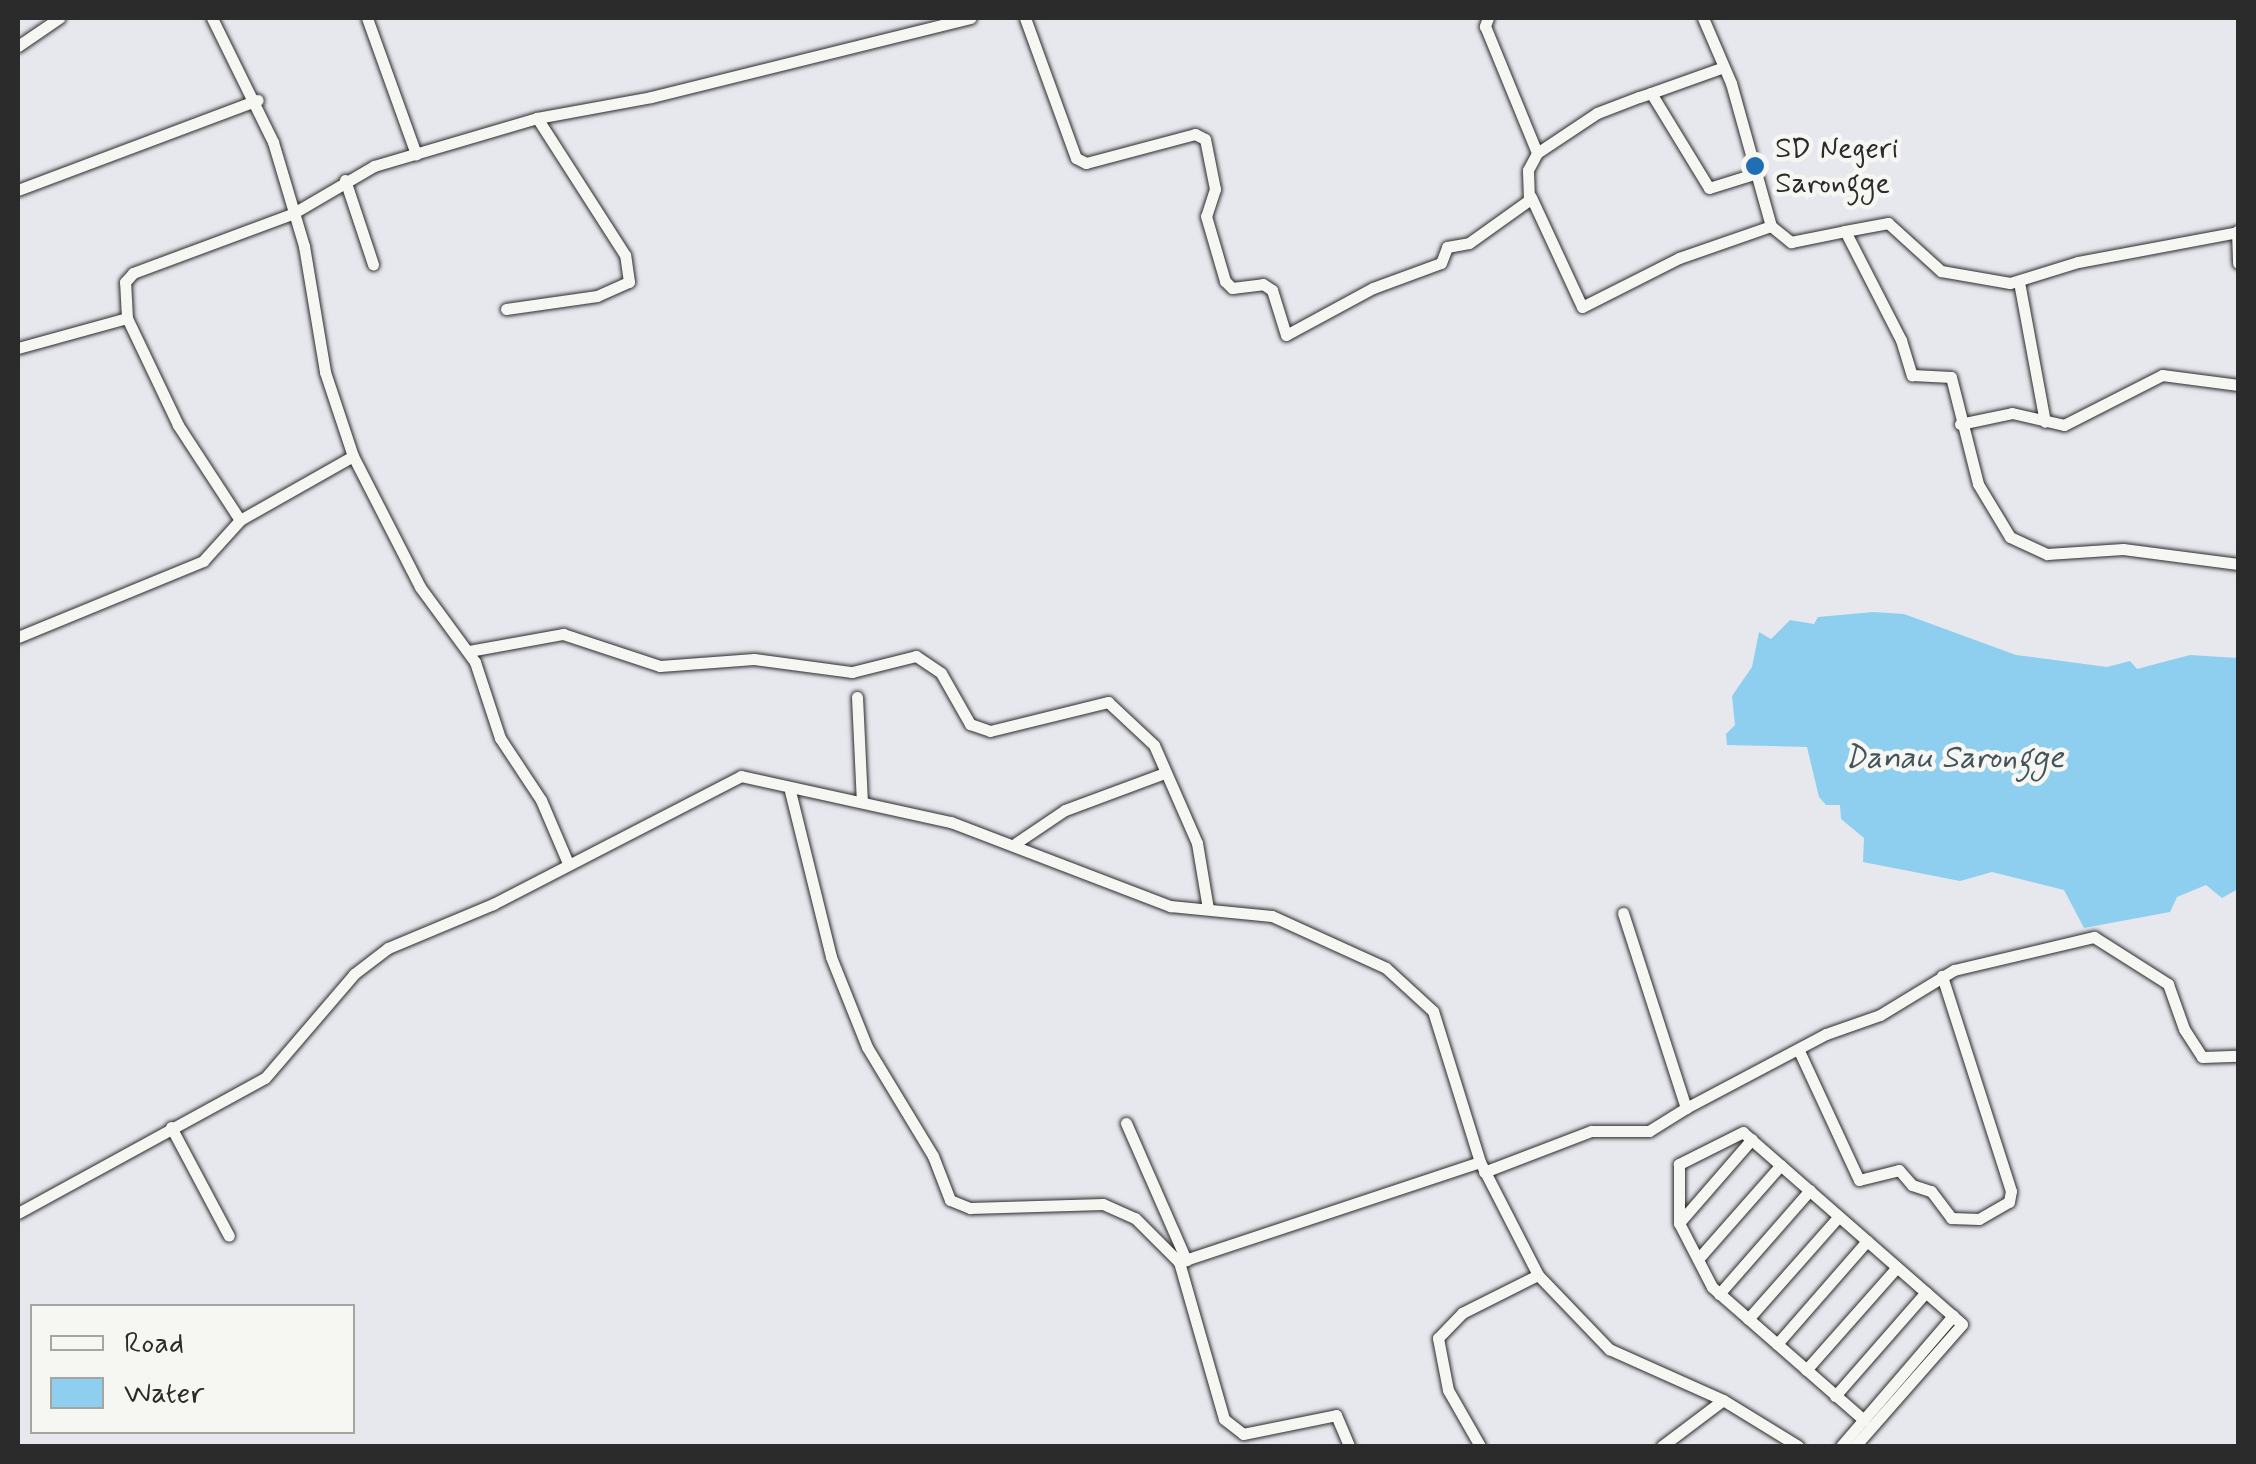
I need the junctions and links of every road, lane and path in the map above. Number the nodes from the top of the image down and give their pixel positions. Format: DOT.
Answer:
graph roads {
  1 [pos="58,18"];
  2 [pos="212,18"];
  3 [pos="367,18"];
  4 [pos="970,18"];
  5 [pos="1025,18"];
  6 [pos="1488,18"];
  7 [pos="1703,18"];
  8 [pos="18,46"];
  9 [pos="1724,67"];
  10 [pos="1651,93"];
  11 [pos="258,100"];
  12 [pos="537,118"];
  13 [pos="1537,153"];
  14 [pos="416,154"];
  15 [pos="1754,174"];
  16 [pos="346,180"];
  17 [pos="18,190"];
  18 [pos="1531,197"];
  19 [pos="292,214"];
  20 [pos="1772,226"];
  21 [pos="1844,232"];
  22 [pos="2236,232"];
  23 [pos="2238,263"];
  24 [pos="373,264"];
  25 [pos="2019,282"];
  26 [pos="506,309"];
  27 [pos="128,318"];
  28 [pos="18,348"];
  29 [pos="2238,385"];
  30 [pos="2044,422"];
  31 [pos="1960,424"];
  32 [pos="353,456"];
  33 [pos="240,520"];
  34 [pos="2238,564"];
  35 [pos="18,637"];
  36 [pos="469,651"];
  37 [pos="857,697"];
  38 [pos="1162,774"];
  39 [pos="790,791"];
  40 [pos="862,802"];
  41 [pos="1016,843"];
  42 [pos="567,861"];
  43 [pos="1208,909"];
  44 [pos="1623,913"];
  45 [pos="1942,976"];
  46 [pos="1800,1053"];
  47 [pos="2238,1056"];
  48 [pos="1686,1108"];
  49 [pos="1126,1123"];
  50 [pos="171,1127"];
  51 [pos="1752,1139"];
  52 [pos="1781,1165"];
  53 [pos="1482,1167"];
  54 [pos="1810,1190"];
  55 [pos="18,1212"];
  56 [pos="1839,1216"];
  57 [pos="1679,1223"];
  58 [pos="229,1236"];
  59 [pos="1868,1241"];
  60 [pos="1698,1259"];
  61 [pos="1183,1261"];
  62 [pos="1897,1266"];
  63 [pos="1538,1276"];
  64 [pos="1926,1292"];
  65 [pos="1719,1294"];
  66 [pos="1748,1319"];
  67 [pos="1958,1320"];
  68 [pos="1777,1344"];
  69 [pos="1806,1370"];
  70 [pos="1835,1396"];
  71 [pos="1723,1400"];
  72 [pos="1864,1420"];
  73 [pos="1349,1446"];
  74 [pos="1480,1446"];
  75 [pos="1662,1446"];
  76 [pos="1798,1446"];
  77 [pos="1841,1446"];
  78 [pos="1855,1446"];
  1 -- 8 [label="street"];
  2 -- 11 [label="street"];
  3 -- 14 [label="street"];
  4 -- 12 [label="street"];
  5 -- 18 [label="street"];
  6 -- 13 [label="street"];
  7 -- 9 [label="street"];
  9 -- 10 [label="street"];
  9 -- 15 [label="street"];
  10 -- 13 [label="street"];
  10 -- 15 [label="street"];
  11 -- 17 [label="street"];
  11 -- 19 [label="street"];
  12 -- 14 [label="street"];
  12 -- 26 [label="street"];
  13 -- 18 [label="street"];
  14 -- 16 [label="street"];
  15 -- 20 [label="street"];
  16 -- 19 [label="street"];
  16 -- 24 [label="street"];
  18 -- 20 [label="street"];
  19 -- 27 [label="street"];
  19 -- 32 [label="street"];
  20 -- 21 [label="street"];
  21 -- 25 [label="street"];
  21 -- 31 [label="street"];
  22 -- 23 [label="street"];
  22 -- 25 [label="street"];
  25 -- 30 [label="street"];
  27 -- 28 [label="street"];
  27 -- 33 [label="street"];
  29 -- 30 [label="street"];
  30 -- 31 [label="street"];
  31 -- 34 [label="street"];
  32 -- 33 [label="street"];
  32 -- 36 [label="street"];
  33 -- 35 [label="street"];
  36 -- 38 [label="street"];
  36 -- 42 [label="street"];
  37 -- 40 [label="street"];
  38 -- 41 [label="street"];
  38 -- 43 [label="street"];
  39 -- 40 [label="street"];
  39 -- 42 [label="street"];
  39 -- 61 [label="street"];
  40 -- 41 [label="street"];
  41 -- 43 [label="street"];
  42 -- 50 [label="street"];
  43 -- 53 [label="street"];
  44 -- 48 [label="street"];
  45 -- 46 [label="street"];
  45 -- 46 [label="street"];
  45 -- 47 [label="street"];
  46 -- 48 [label="street"];
  48 -- 53 [label="street"];
  49 -- 61 [label="street"];
  50 -- 55 [label="street"];
  50 -- 58 [label="street"];
  51 -- 52 [label="street"];
  51 -- 57 [label="street"];
  51 -- 57 [label="street"];
  52 -- 54 [label="street"];
  52 -- 60 [label="street"];
  53 -- 61 [label="street"];
  53 -- 63 [label="street"];
  54 -- 56 [label="street"];
  54 -- 65 [label="street"];
  56 -- 59 [label="street"];
  56 -- 66 [label="street"];
  57 -- 60 [label="street"];
  59 -- 62 [label="street"];
  59 -- 68 [label="street"];
  60 -- 65 [label="street"];
  61 -- 73 [label="street"];
  62 -- 64 [label="street"];
  62 -- 69 [label="street"];
  63 -- 71 [label="street"];
  63 -- 74 [label="street"];
  64 -- 67 [label="street"];
  64 -- 70 [label="street"];
  65 -- 66 [label="street"];
  66 -- 68 [label="street"];
  67 -- 72 [label="street"];
  67 -- 78 [label="street"];
  68 -- 69 [label="street"];
  69 -- 70 [label="street"];
  70 -- 72 [label="street"];
  71 -- 75 [label="street"];
  71 -- 76 [label="street"];
  72 -- 77 [label="street"];
}
